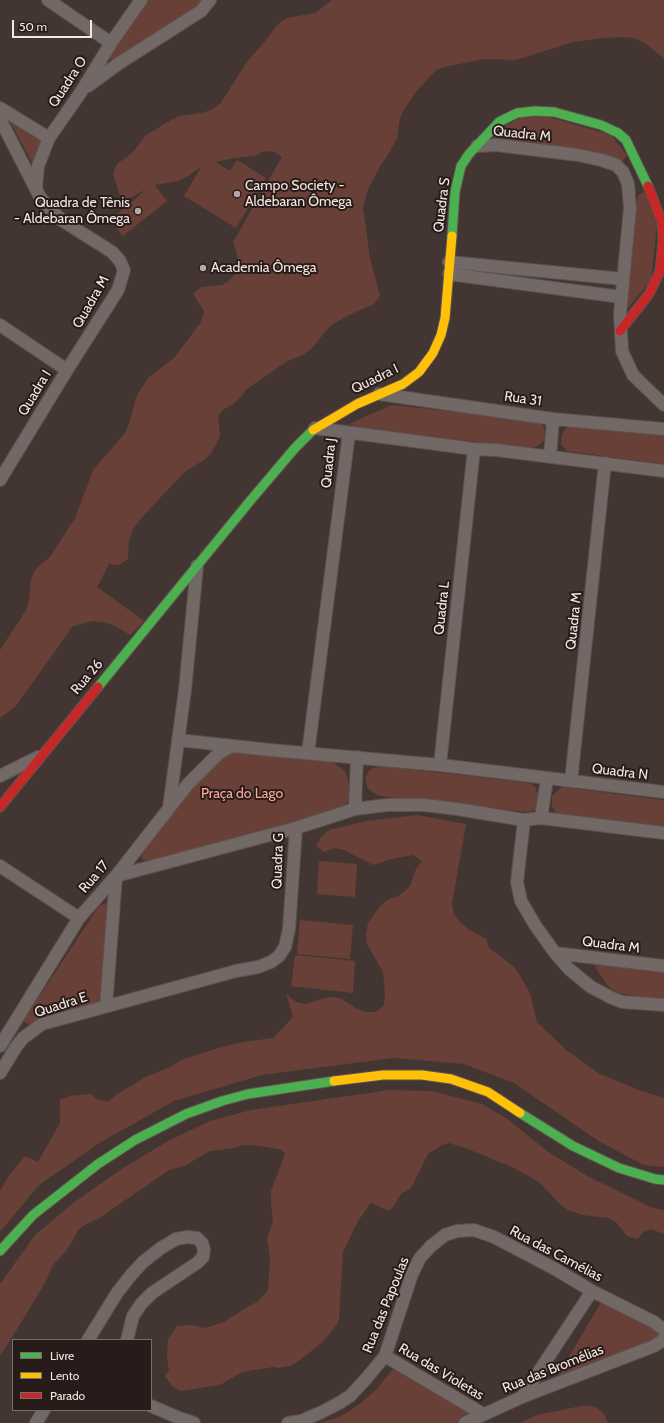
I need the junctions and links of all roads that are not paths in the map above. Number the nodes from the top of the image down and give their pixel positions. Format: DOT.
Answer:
graph roads {
  1 [pos="48,0"];
  2 [pos="141,0"];
  3 [pos="210,0"];
  4 [pos="111,43"];
  5 [pos="81,92"];
  6 [pos="0,108"];
  7 [pos="0,119"];
  8 [pos="49,138"];
  9 [pos="477,146"];
  10 [pos="644,178"];
  11 [pos="628,184"];
  12 [pos="36,189"];
  13 [pos="449,268"];
  14 [pos="623,279"];
  15 [pos="621,297"];
  16 [pos="0,325"];
  17 [pos="620,331"];
  18 [pos="67,370"];
  19 [pos="379,394"];
  20 [pos="664,405"];
  21 [pos="553,418"];
  22 [pos="315,428"];
  23 [pos="664,429"];
  24 [pos="349,433"];
  25 [pos="474,449"];
  26 [pos="550,457"];
  27 [pos="605,463"];
  28 [pos="664,471"];
  29 [pos="0,480"];
  30 [pos="197,566"];
  31 [pos="178,740"];
  32 [pos="232,746"];
  33 [pos="308,753"];
  34 [pos="41,756"];
  35 [pos="357,757"];
  36 [pos="440,765"];
  37 [pos="0,776"];
  38 [pos="547,779"];
  39 [pos="571,781"];
  40 [pos="664,792"];
  41 [pos="0,807"];
  42 [pos="355,809"];
  43 [pos="169,810"];
  44 [pos="541,818"];
  45 [pos="524,820"];
  46 [pos="296,828"];
  47 [pos="664,833"];
  48 [pos="0,866"];
  49 [pos="116,876"];
  50 [pos="79,918"];
  51 [pos="555,953"];
  52 [pos="664,966"];
  53 [pos="664,1005"];
  54 [pos="106,1006"];
  55 [pos="0,1046"];
  56 [pos="0,1073"];
  57 [pos="664,1180"];
  58 [pos="431,1246"];
  59 [pos="0,1251"];
  60 [pos="592,1291"];
  61 [pos="664,1330"];
  62 [pos="664,1338"];
  63 [pos="89,1339"];
  64 [pos="128,1339"];
  65 [pos="385,1356"];
  66 [pos="522,1397"];
  67 [pos="152,1406"];
  68 [pos="43,1411"];
  69 [pos="483,1414"];
  70 [pos="36,1423"];
  71 [pos="194,1423"];
  72 [pos="288,1423"];
  73 [pos="466,1423"];
  1 -- 4 [label="street"];
  2 -- 4 [label="street, Quadra O"];
  3 -- 5 [label="street"];
  4 -- 5 [label="street, Quadra O"];
  5 -- 8 [label="street, Quadra O"];
  6 -- 8 [label="street"];
  7 -- 12 [label="street, Quadra M"];
  8 -- 12 [label="street"];
  9 -- 10 [label="street, Quadra M"];
  9 -- 11 [label="street, Quadra M"];
  9 -- 13 [label="street, Quadra S"];
  10 -- 11 [label="street"];
  10 -- 17 [label="street, Quadra M"];
  11 -- 14 [label="street, Quadra M"];
  12 -- 18 [label="street, Quadra M"];
  13 -- 14 [label="street"];
  13 -- 15 [label="street"];
  13 -- 19 [label="street, Quadra I"];
  14 -- 15 [label="street, Quadra M"];
  15 -- 17 [label="street, Quadra M"];
  16 -- 18 [label="street, Quadra I"];
  17 -- 20 [label="street"];
  18 -- 29 [label="street, Quadra I"];
  19 -- 21 [label="street, Rua 31"];
  19 -- 22 [label="street, Quadra I"];
  21 -- 23 [label="street, Rua 31"];
  21 -- 26 [label="street"];
  22 -- 24 [label="street, Quadra J"];
  22 -- 30 [label="street, Quadra J"];
  24 -- 25 [label="street"];
  24 -- 33 [label="street, Quadra J"];
  25 -- 26 [label="street"];
  25 -- 36 [label="street, Quadra L"];
  26 -- 27 [label="street"];
  27 -- 28 [label="street"];
  27 -- 39 [label="street, Quadra M"];
  30 -- 31 [label="street"];
  30 -- 34 [label="street, Rua 26"];
  31 -- 32 [label="street"];
  31 -- 43 [label="street"];
  32 -- 33 [label="street"];
  32 -- 43 [label="street, Rua 17"];
  33 -- 35 [label="street"];
  34 -- 37 [label="street"];
  34 -- 41 [label="street, Rua 26"];
  35 -- 36 [label="street"];
  35 -- 42 [label="street"];
  36 -- 38 [label="street"];
  38 -- 39 [label="street"];
  38 -- 44 [label="street"];
  39 -- 40 [label="street, Quadra N"];
  42 -- 45 [label="street"];
  42 -- 46 [label="street"];
  43 -- 49 [label="street, Rua 17"];
  44 -- 45 [label="street"];
  44 -- 47 [label="street"];
  45 -- 51 [label="street"];
  46 -- 49 [label="street, Quadra G"];
  46 -- 54 [label="street, Quadra G"];
  48 -- 50 [label="street"];
  49 -- 50 [label="street, Rua 17"];
  49 -- 54 [label="street"];
  50 -- 55 [label="street, Rua 17"];
  51 -- 52 [label="street, Quadra M"];
  51 -- 53 [label="street"];
  54 -- 56 [label="street, Quadra E"];
  57 -- 59 [label="street"];
  58 -- 60 [label="street, Rua das Camélias"];
  58 -- 65 [label="street, Rua das Papoulas"];
  60 -- 61 [label="street, Rua das Camélias"];
  60 -- 66 [label="street"];
  62 -- 66 [label="street, Rua das Bromélias"];
  63 -- 64 [label="street"];
  65 -- 69 [label="street, Rua das Violetas"];
  65 -- 72 [label="street, Rua das Papoulas"];
  66 -- 69 [label="street, Rua das Bromélias"];
  67 -- 71 [label="street"];
  68 -- 70 [label="street"];
  69 -- 73 [label="street, Rua das Bromélias"];
}
